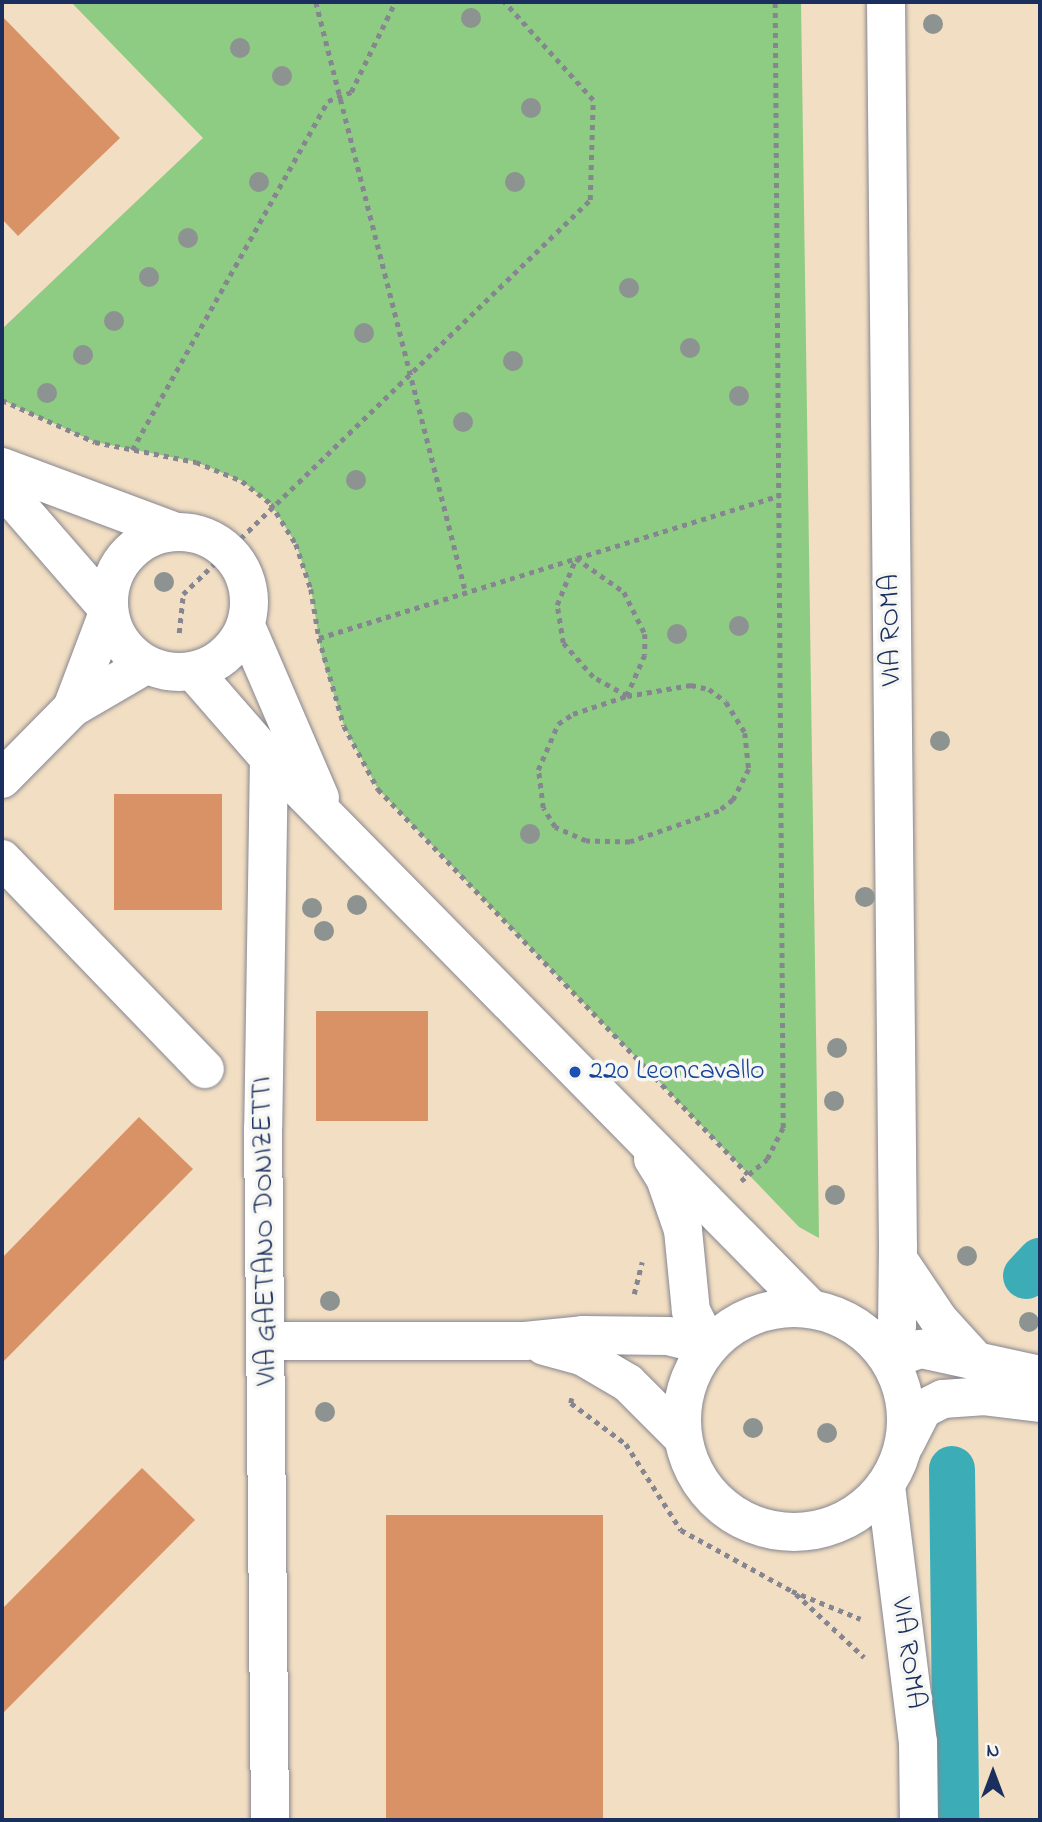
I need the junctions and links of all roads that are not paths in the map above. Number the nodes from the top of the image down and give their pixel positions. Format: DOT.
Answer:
graph roads {
  1 [pos="886,2"];
  2 [pos="2,467"];
  3 [pos="2,487"];
  4 [pos="173,531"];
  5 [pos="109,610"];
  6 [pos="246,626"];
  7 [pos="171,660"];
  8 [pos="72,708"];
  9 [pos="269,758"];
  10 [pos="2,779"];
  11 [pos="328,816"];
  12 [pos="2,859"];
  13 [pos="205,1069"];
  14 [pos="634,1131"];
  15 [pos="898,1259"];
  16 [pos="811,1309"];
  17 [pos="267,1341"];
  18 [pos="525,1341"];
  19 [pos="709,1346"];
  20 [pos="890,1360"];
  21 [pos="979,1365"];
  22 [pos="1040,1375"];
  23 [pos="1040,1403"];
  24 [pos="681,1436"];
  25 [pos="905,1444"];
  26 [pos="887,1486"];
  27 [pos="270,1820"];
  28 [pos="919,1820"];
  1 -- 15 [label="street, VIA ROMA"];
  2 -- 4 [label="street"];
  3 -- 5 [label="street"];
  4 -- 5 [label="street"];
  4 -- 6 [label="street"];
  5 -- 7 [label="street"];
  5 -- 8 [label="street"];
  6 -- 7 [label="street"];
  6 -- 11 [label="street"];
  7 -- 8 [label="street"];
  7 -- 9 [label="street"];
  8 -- 10 [label="street"];
  9 -- 11 [label="street"];
  9 -- 17 [label="street, VIA GAETANO DONIZETTI"];
  11 -- 14 [label="street"];
  12 -- 13 [label="street"];
  14 -- 16 [label="street"];
  14 -- 19 [label="street"];
  15 -- 16 [label="street"];
  15 -- 20 [label="street, VIA ROMA"];
  15 -- 21 [label="street"];
  16 -- 19 [label="street"];
  16 -- 20 [label="street"];
  17 -- 18 [label="street"];
  17 -- 27 [label="street, VIA GAETANO DONIZETTI"];
  18 -- 19 [label="street"];
  18 -- 24 [label="street"];
  19 -- 24 [label="street"];
  20 -- 21 [label="street"];
  20 -- 25 [label="street"];
  21 -- 22 [label="street"];
  23 -- 25 [label="street"];
  24 -- 26 [label="street"];
  25 -- 26 [label="street"];
  26 -- 28 [label="street, VIA ROMA"];
}
